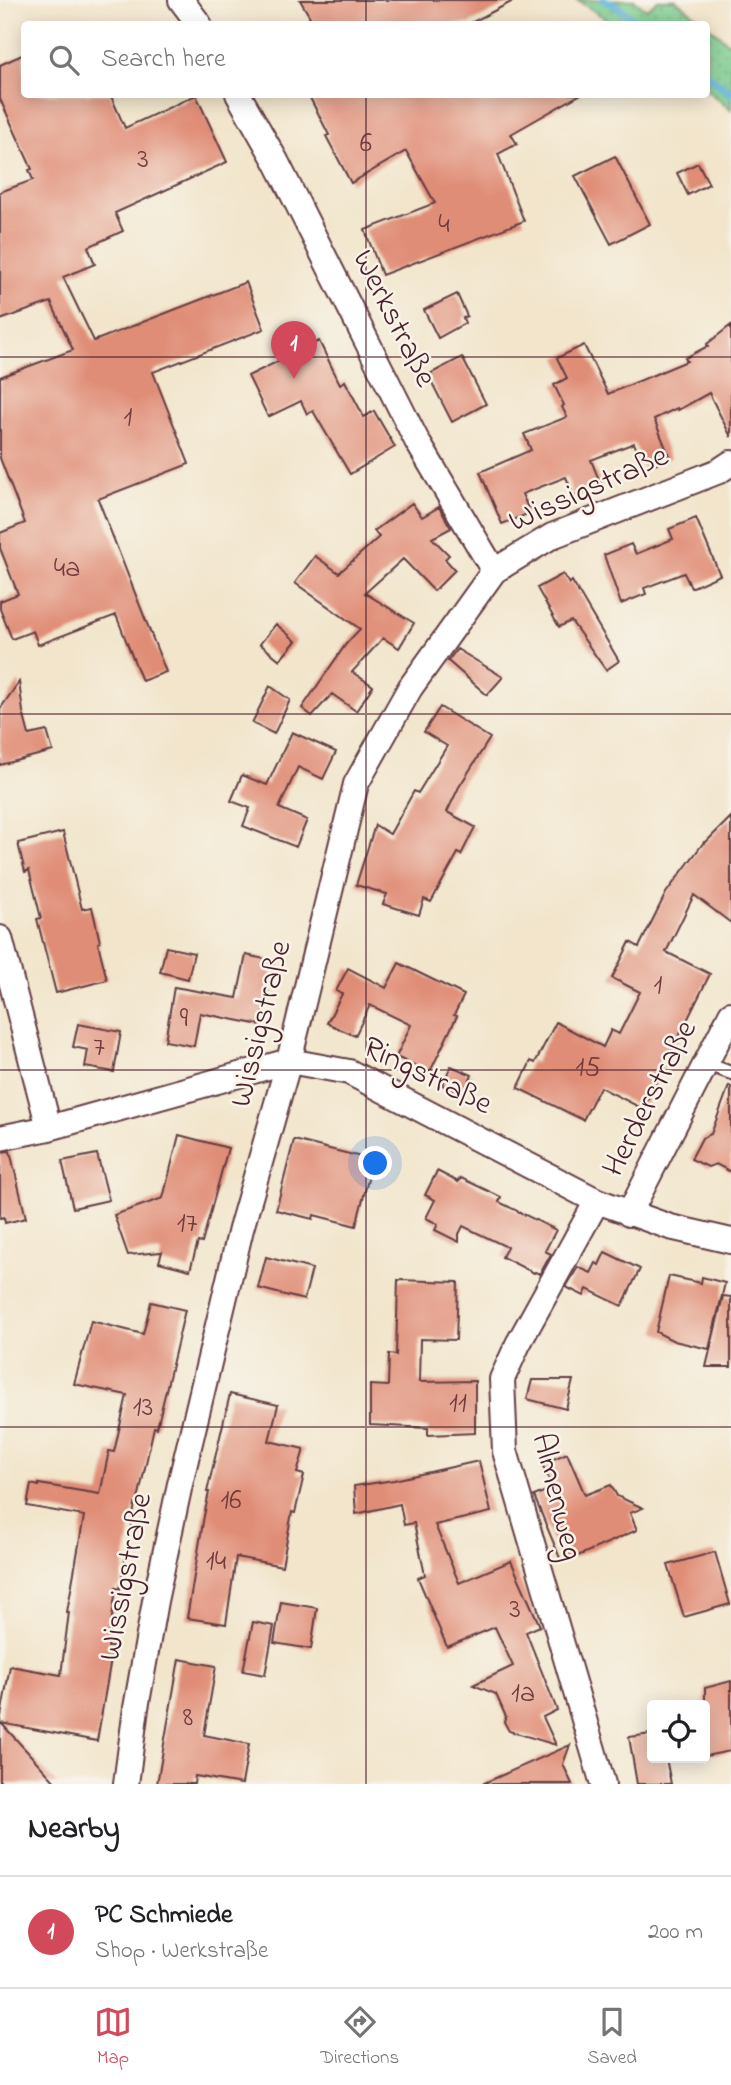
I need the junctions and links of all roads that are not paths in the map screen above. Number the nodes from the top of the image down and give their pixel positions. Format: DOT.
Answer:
graph roads {
  1 [pos="181,0"];
  2 [pos="197,21"];
  3 [pos="240,98"];
  4 [pos="731,464"];
  5 [pos="494,571"];
  6 [pos="0,938"];
  7 [pos="731,1014"];
  8 [pos="289,1061"];
  9 [pos="707,1064"];
  10 [pos="731,1073"];
  11 [pos="49,1128"];
  12 [pos="0,1138"];
  13 [pos="597,1201"];
  14 [pos="629,1214"];
  15 [pos="731,1241"];
  16 [pos="126,1784"];
  17 [pos="603,1784"];
  1 -- 2 [label="street"];
  3 -- 5 [label="street, Werkstraße"];
  4 -- 5 [label="street, Wissigstraße"];
  5 -- 8 [label="street, Wissigstraße"];
  6 -- 11 [label="street"];
  7 -- 9 [label="street, Herderstraße"];
  8 -- 11 [label="street, Ringstraße"];
  8 -- 13 [label="street, Ringstraße"];
  8 -- 16 [label="street, Wissigstraße"];
  9 -- 10 [label="lane"];
  9 -- 14 [label="street, Herderstraße"];
  11 -- 12 [label="street, Ringstraße"];
  13 -- 14 [label="street, Ringstraße"];
  13 -- 17 [label="street, Almenweg"];
  14 -- 15 [label="street, Ringstraße"];
}
